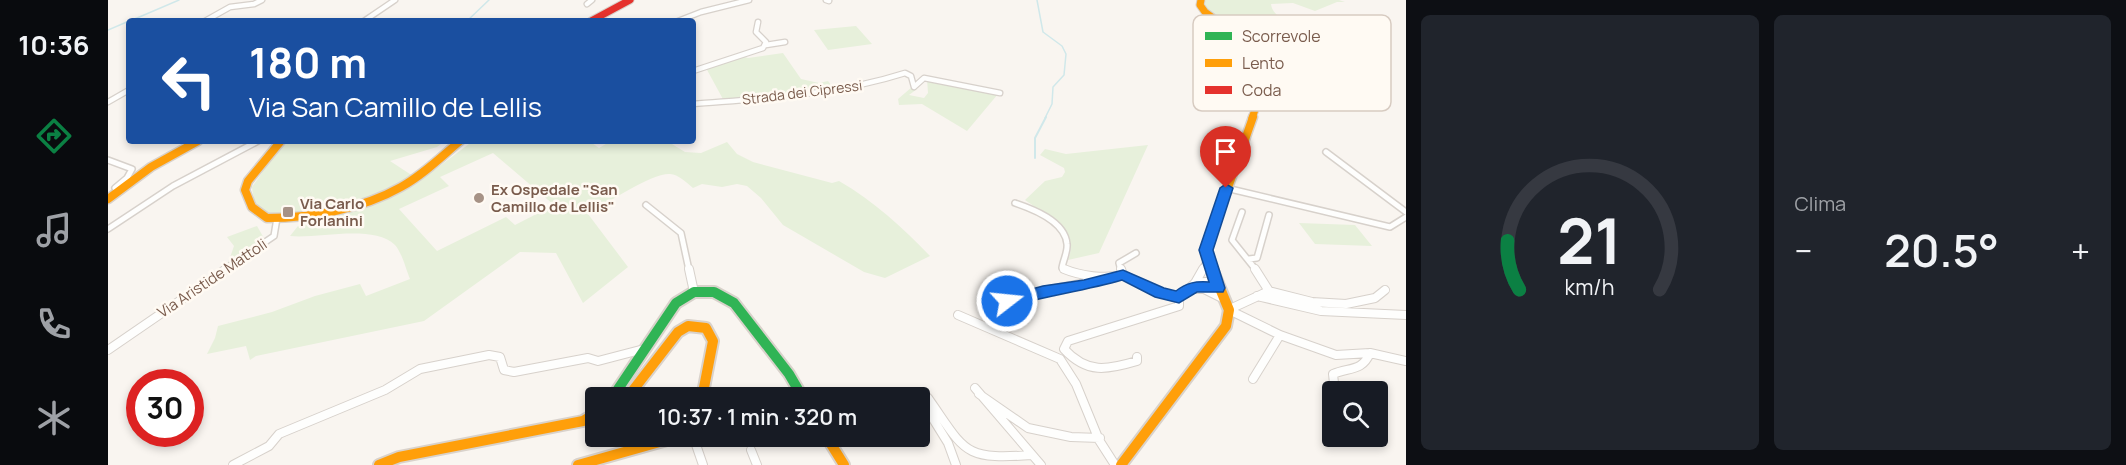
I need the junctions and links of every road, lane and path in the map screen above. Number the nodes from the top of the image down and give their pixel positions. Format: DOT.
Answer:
graph roads {
  1 [pos="262,0"];
  2 [pos="395,0"];
  3 [pos="592,0"];
  4 [pos="630,0"];
  5 [pos="749,0"];
  6 [pos="1201,0"];
  7 [pos="587,4"];
  8 [pos="1209,15"];
  9 [pos="210,18"];
  10 [pos="368,18"];
  11 [pos="597,18"];
  12 [pos="686,18"];
  13 [pos="758,22"];
  14 [pos="785,42"];
  15 [pos="766,45"];
  16 [pos="696,70"];
  17 [pos="126,92"];
  18 [pos="1000,93"];
  19 [pos="108,102"];
  20 [pos="696,104"];
  21 [pos="1254,111"];
  22 [pos="191,144"];
  23 [pos="252,144"];
  24 [pos="279,144"];
  25 [pos="456,144"];
  26 [pos="1326,152"];
  27 [pos="108,160"];
  28 [pos="1226,188"];
  29 [pos="108,194"];
  30 [pos="108,199"];
  31 [pos="1015,203"];
  32 [pos="646,205"];
  33 [pos="1242,212"];
  34 [pos="1406,212"];
  35 [pos="1269,215"];
  36 [pos="1406,217"];
  37 [pos="277,218"];
  38 [pos="108,229"];
  39 [pos="1136,253"];
  40 [pos="1208,259"];
  41 [pos="1249,260"];
  42 [pos="1123,275"];
  43 [pos="1113,278"];
  44 [pos="1217,285"];
  45 [pos="1192,286"];
  46 [pos="1269,291"];
  47 [pos="1385,291"];
  48 [pos="694,292"];
  49 [pos="1256,296"];
  50 [pos="1179,298"];
  51 [pos="1224,300"];
  52 [pos="1007,301"];
  53 [pos="1229,310"];
  54 [pos="958,315"];
  55 [pos="1406,315"];
  56 [pos="1280,335"];
  57 [pos="645,349"];
  58 [pos="108,350"];
  59 [pos="1370,353"];
  60 [pos="1137,357"];
  61 [pos="1406,361"];
  62 [pos="1253,379"];
  63 [pos="1334,381"];
  64 [pos="619,387"];
  65 [pos="636,387"];
  66 [pos="704,387"];
  67 [pos="797,387"];
  68 [pos="585,419"];
  69 [pos="1100,438"];
  70 [pos="642,447"];
  71 [pos="697,447"];
  72 [pos="833,447"];
  73 [pos="751,450"];
  74 [pos="1032,455"];
  75 [pos="396,461"];
  76 [pos="233,465"];
  77 [pos="379,465"];
  78 [pos="578,465"];
  79 [pos="703,465"];
  80 [pos="758,465"];
  81 [pos="844,465"];
  82 [pos="956,465"];
  83 [pos="1041,465"];
  84 [pos="1115,465"];
  85 [pos="1121,465"];
  1 -- 9 [label="street"];
  2 -- 10 [label="street"];
  3 -- 7 [label="street"];
  4 -- 11 [label="main road"];
  5 -- 12 [label="street"];
  6 -- 8 [label="main road"];
  13 -- 15 [label="street"];
  14 -- 15 [label="street"];
  15 -- 16 [label="street"];
  17 -- 19 [label="street"];
  18 -- 20 [label="street, Strada dei Cipressi"];
  21 -- 28 [label="main road"];
  22 -- 30 [label="main road"];
  23 -- 38 [label="street"];
  24 -- 37 [label="main road"];
  25 -- 37 [label="main road"];
  26 -- 34 [label="street"];
  27 -- 29 [label="street"];
  28 -- 36 [label="street"];
  28 -- 40 [label="main road"];
  31 -- 43 [label="street"];
  32 -- 48 [label="street"];
  33 -- 41 [label="street"];
  35 -- 41 [label="street"];
  37 -- 58 [label="street, Via Aristide Mattoli"];
  39 -- 42 [label="street"];
  40 -- 44 [label="main road"];
  40 -- 45 [label="street"];
  41 -- 46 [label="street"];
  42 -- 43 [label="street"];
  42 -- 50 [label="street"];
  43 -- 52 [label="street"];
  44 -- 45 [label="street"];
  44 -- 51 [label="main road"];
  45 -- 50 [label="street"];
  45 -- 51 [label="street"];
  46 -- 47 [label="street"];
  46 -- 49 [label="street"];
  48 -- 57 [label="main road"];
  48 -- 67 [label="main road"];
  49 -- 53 [label="street"];
  49 -- 55 [label="street"];
  50 -- 60 [label="street"];
  51 -- 53 [label="main road"];
  53 -- 56 [label="street"];
  53 -- 85 [label="main road"];
  54 -- 69 [label="street"];
  56 -- 59 [label="street"];
  56 -- 62 [label="street"];
  57 -- 64 [label="main road"];
  57 -- 76 [label="street"];
  59 -- 61 [label="street"];
  59 -- 63 [label="street"];
  65 -- 66 [label="main road"];
  68 -- 75 [label="main road"];
  69 -- 74 [label="street"];
  69 -- 84 [label="street"];
  70 -- 78 [label="main road"];
  71 -- 79 [label="street"];
  72 -- 81 [label="main road"];
  73 -- 80 [label="street"];
  74 -- 82 [label="street"];
  74 -- 83 [label="street"];
  75 -- 77 [label="main road"];
}
